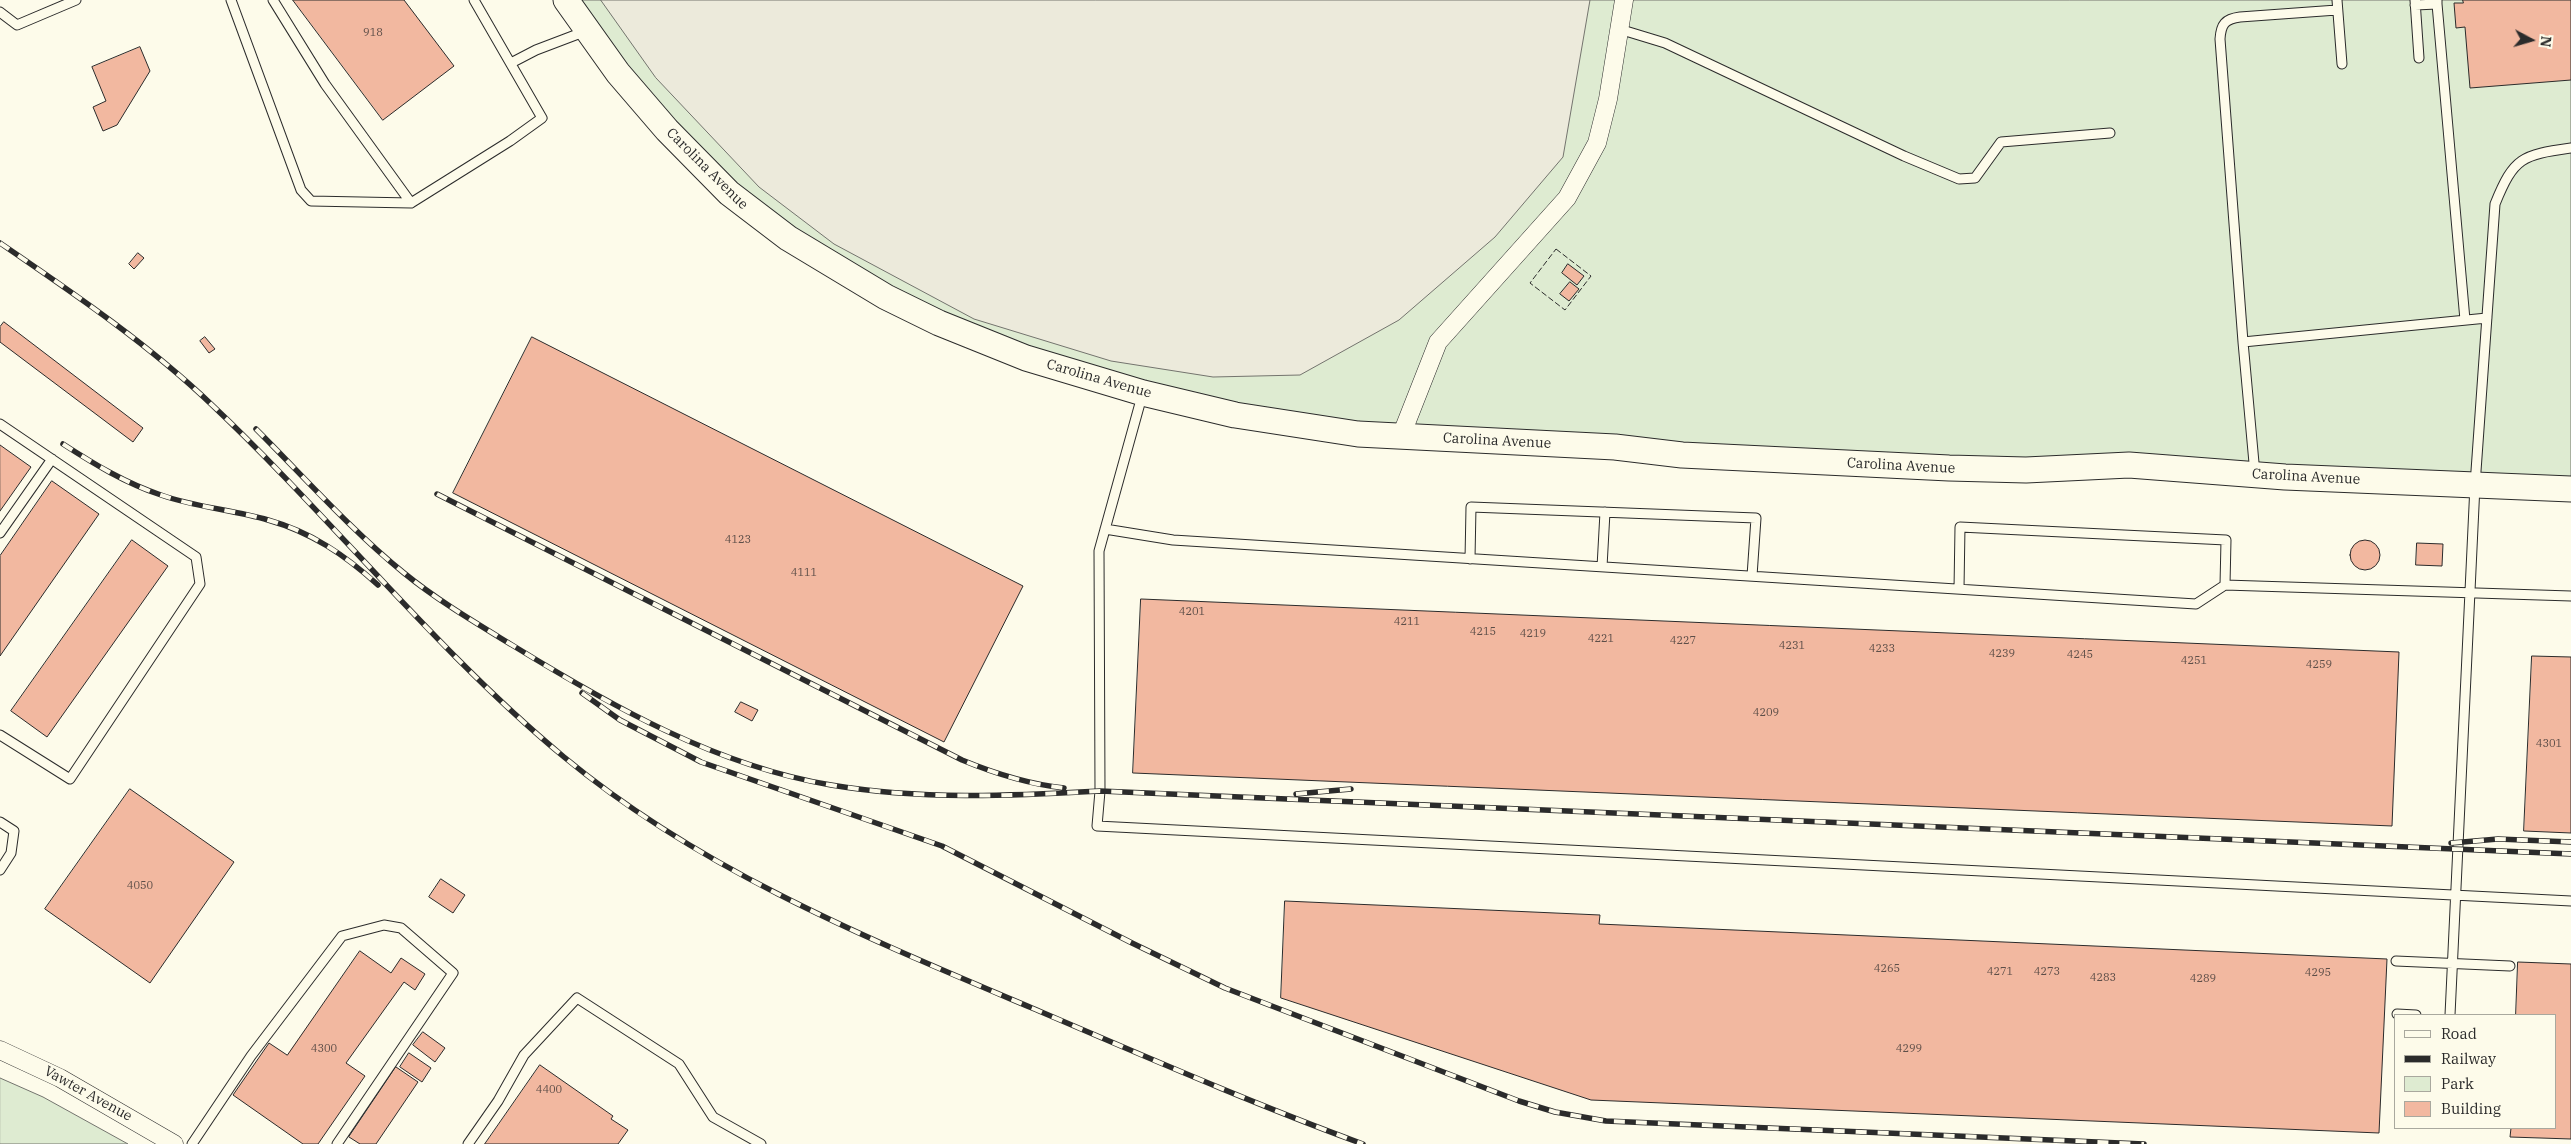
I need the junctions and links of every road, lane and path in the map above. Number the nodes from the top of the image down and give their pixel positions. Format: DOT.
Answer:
graph roads {
  1 [pos="76,0"];
  2 [pos="231,0"];
  3 [pos="273,0"];
  4 [pos="474,0"];
  5 [pos="566,0"];
  6 [pos="1624,0"];
  7 [pos="2336,0"];
  8 [pos="2437,2"];
  9 [pos="2415,3"];
  10 [pos="2337,10"];
  11 [pos="0,12"];
  12 [pos="1619,29"];
  13 [pos="586,31"];
  14 [pos="2419,58"];
  15 [pos="511,62"];
  16 [pos="2342,64"];
  17 [pos="2110,133"];
  18 [pos="2571,148"];
  19 [pos="411,203"];
  20 [pos="2487,318"];
  21 [pos="2465,320"];
  22 [pos="2244,342"];
  23 [pos="1143,393"];
  24 [pos="0,424"];
  25 [pos="1401,436"];
  26 [pos="52,460"];
  27 [pos="2255,475"];
  28 [pos="2475,485"];
  29 [pos="2571,489"];
  30 [pos="1605,512"];
  31 [pos="1105,529"];
  32 [pos="0,533"];
  33 [pos="1470,559"];
  34 [pos="1602,567"];
  35 [pos="1752,576"];
  36 [pos="2225,585"];
  37 [pos="1958,589"];
  38 [pos="2471,592"];
  39 [pos="2571,596"];
  40 [pos="0,735"];
  41 [pos="0,822"];
  42 [pos="0,870"];
  43 [pos="2455,895"];
  44 [pos="2571,901"];
  45 [pos="2396,961"];
  46 [pos="2452,964"];
  47 [pos="2510,966"];
  48 [pos="2450,1014"];
  49 [pos="0,1050"];
  50 [pos="174,1144"];
  51 [pos="192,1144"];
  52 [pos="337,1144"];
  53 [pos="468,1144"];
  54 [pos="761,1144"];
  1 -- 11 [label="lane"];
  2 -- 19 [label="lane"];
  3 -- 19 [label="lane"];
  4 -- 15 [label="lane"];
  5 -- 13 [label="street, Carolina Avenue"];
  6 -- 12 [label="street"];
  7 -- 10 [label="lane"];
  8 -- 9 [label="lane"];
  8 -- 21 [label="lane"];
  9 -- 14 [label="lane"];
  10 -- 16 [label="lane"];
  10 -- 22 [label="lane"];
  12 -- 17 [label="lane"];
  12 -- 25 [label="street"];
  13 -- 15 [label="lane"];
  13 -- 23 [label="street, Carolina Avenue"];
  15 -- 19 [label="lane"];
  18 -- 20 [label="lane"];
  20 -- 21 [label="lane"];
  20 -- 28 [label="lane"];
  21 -- 22 [label="lane"];
  22 -- 27 [label="lane"];
  23 -- 25 [label="street, Carolina Avenue"];
  23 -- 31 [label="lane"];
  24 -- 26 [label="lane"];
  25 -- 27 [label="street, Carolina Avenue"];
  26 -- 32 [label="lane"];
  26 -- 40 [label="lane"];
  27 -- 28 [label="street, Carolina Avenue"];
  28 -- 29 [label="street, Carolina Avenue"];
  28 -- 38 [label="lane"];
  30 -- 33 [label="lane"];
  30 -- 34 [label="lane"];
  30 -- 35 [label="lane"];
  31 -- 33 [label="lane"];
  31 -- 43 [label="lane"];
  33 -- 34 [label="lane"];
  34 -- 35 [label="lane"];
  35 -- 37 [label="lane"];
  36 -- 37 [label="lane"];
  36 -- 37 [label="lane"];
  36 -- 38 [label="lane"];
  38 -- 39 [label="lane"];
  38 -- 43 [label="lane"];
  41 -- 42 [label="lane"];
  43 -- 44 [label="lane"];
  43 -- 46 [label="lane"];
  45 -- 46 [label="lane"];
  46 -- 47 [label="lane"];
  46 -- 48 [label="lane"];
  49 -- 50 [label="street, Vawter Avenue"];
  51 -- 52 [label="lane"];
  53 -- 54 [label="lane"];
}
